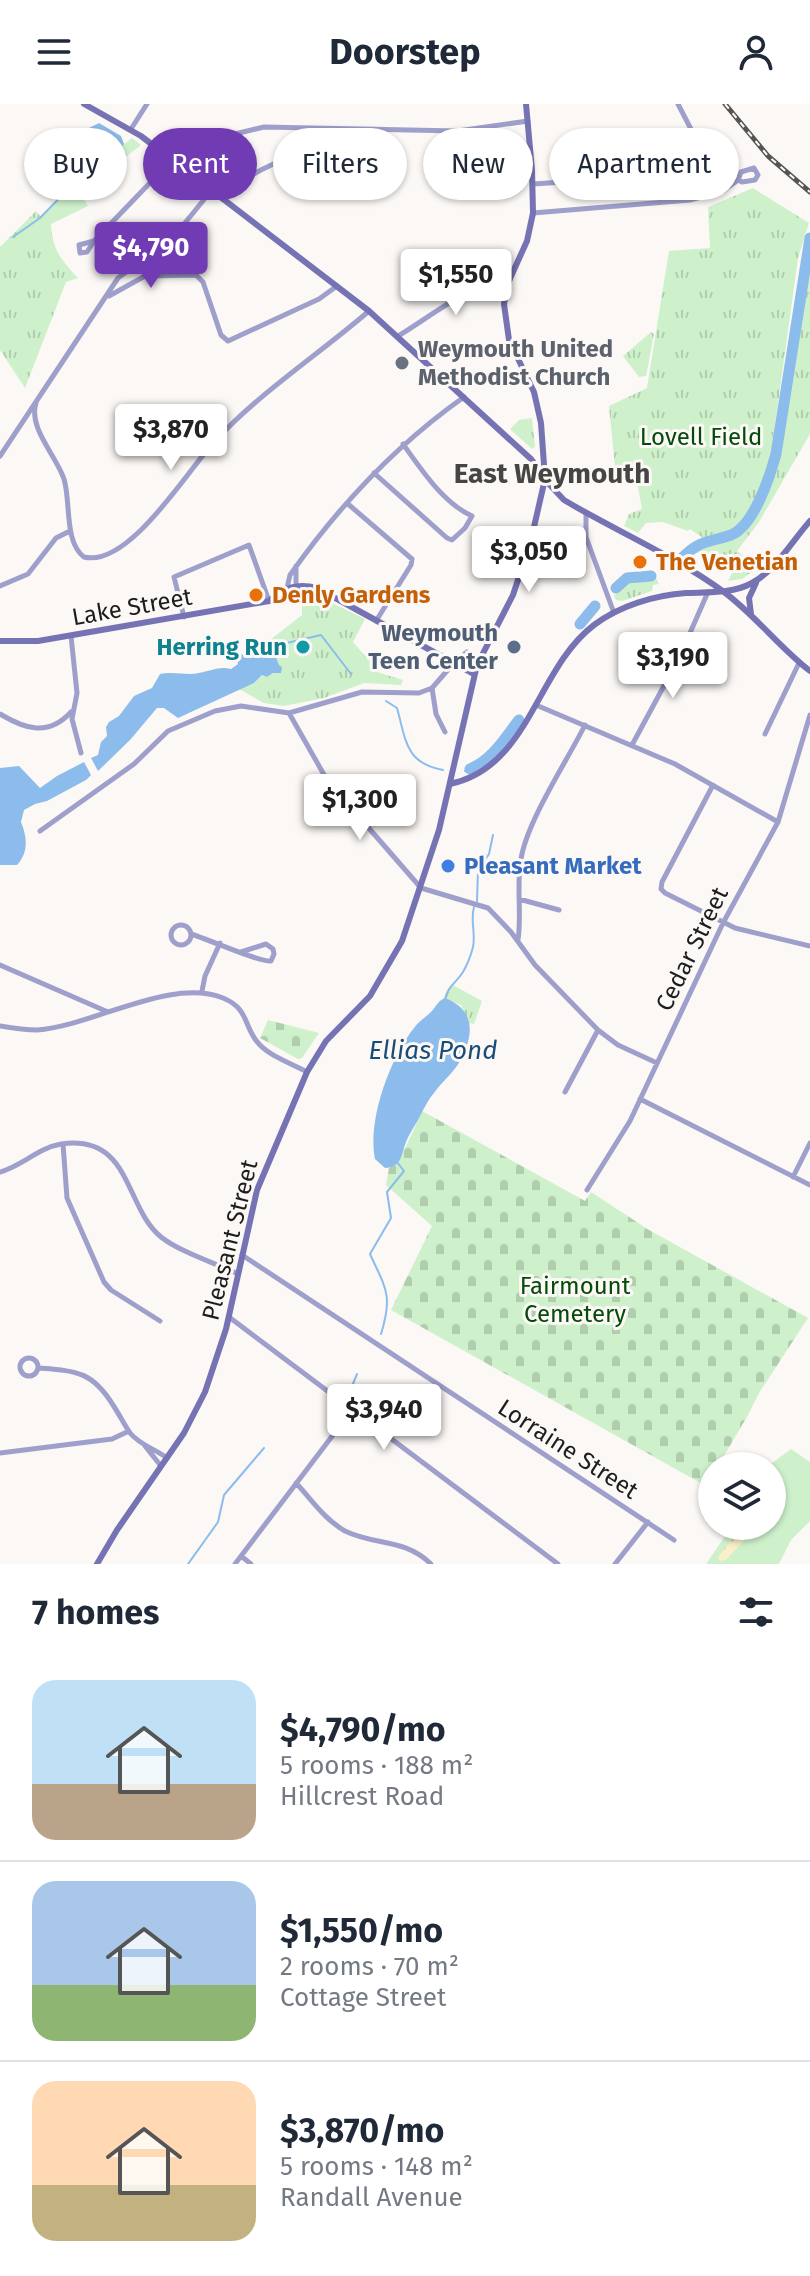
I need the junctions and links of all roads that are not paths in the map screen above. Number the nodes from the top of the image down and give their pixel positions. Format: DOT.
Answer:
graph roads {
  1 [pos="84,104"];
  2 [pos="147,104"];
  3 [pos="526,104"];
  4 [pos="678,104"];
  5 [pos="528,121"];
  6 [pos="257,128"];
  7 [pos="299,128"];
  8 [pos="529,128"];
  9 [pos="690,128"];
  10 [pos="131,129"];
  11 [pos="407,130"];
  12 [pos="143,138"];
  13 [pos="533,184"];
  14 [pos="549,184"];
  15 [pos="143,190"];
  16 [pos="204,200"];
  17 [pos="221,200"];
  18 [pos="533,200"];
  19 [pos="690,200"];
  20 [pos="533,213"];
  21 [pos="94,241"];
  22 [pos="510,280"];
  23 [pos="337,286"];
  24 [pos="107,297"];
  25 [pos="369,311"];
  26 [pos="398,336"];
  27 [pos="464,397"];
  28 [pos="36,403"];
  29 [pos="403,444"];
  30 [pos="0,456"];
  31 [pos="374,473"];
  32 [pos="545,479"];
  33 [pos="348,504"];
  34 [pos="586,513"];
  35 [pos="810,521"];
  36 [pos="70,531"];
  37 [pos="758,579"];
  38 [pos="0,586"];
  39 [pos="292,587"];
  40 [pos="723,591"];
  41 [pos="708,592"];
  42 [pos="332,596"];
  43 [pos="292,598"];
  44 [pos="269,601"];
  45 [pos="614,613"];
  46 [pos="751,614"];
  47 [pos="184,617"];
  48 [pos="376,621"];
  49 [pos="71,636"];
  50 [pos="0,641"];
  51 [pos="467,652"];
  52 [pos="799,663"];
  53 [pos="453,664"];
  54 [pos="810,671"];
  55 [pos="474,674"];
  56 [pos="432,688"];
  57 [pos="536,705"];
  58 [pos="72,711"];
  59 [pos="289,713"];
  60 [pos="0,714"];
  61 [pos="810,715"];
  62 [pos="585,725"];
  63 [pos="445,732"];
  64 [pos="765,734"];
  65 [pos="632,745"];
  66 [pos="81,753"];
  67 [pos="450,784"];
  68 [pos="713,785"];
  69 [pos="778,822"];
  70 [pos="40,831"];
  71 [pos="421,888"];
  72 [pos="519,899"];
  73 [pos="559,910"];
  74 [pos="723,923"];
  75 [pos="191,934"];
  76 [pos="518,941"];
  77 [pos="220,943"];
  78 [pos="810,946"];
  79 [pos="241,952"];
  80 [pos="0,965"];
  81 [pos="202,991"];
  82 [pos="108,1012"];
  83 [pos="0,1026"];
  84 [pos="598,1030"];
  85 [pos="657,1063"];
  86 [pos="307,1072"];
  87 [pos="565,1092"];
  88 [pos="640,1099"];
  89 [pos="810,1143"];
  90 [pos="63,1144"];
  91 [pos="0,1172"];
  92 [pos="793,1177"];
  93 [pos="810,1185"];
  94 [pos="587,1190"];
  95 [pos="242,1255"];
  96 [pos="238,1274"];
  97 [pos="229,1317"];
  98 [pos="160,1321"];
  99 [pos="38,1368"];
  100 [pos="352,1410"];
  101 [pos="129,1431"];
  102 [pos="145,1445"];
  103 [pos="0,1453"];
  104 [pos="167,1458"];
  105 [pos="161,1466"];
  106 [pos="296,1483"];
  107 [pos="648,1522"];
  108 [pos="674,1540"];
  109 [pos="241,1556"];
  110 [pos="97,1564"];
  111 [pos="235,1564"];
  112 [pos="251,1564"];
  113 [pos="431,1564"];
  114 [pos="558,1564"];
  115 [pos="615,1564"];
  1 -- 10 [label="main road"];
  2 -- 10 [label="street"];
  3 -- 5 [label="main road, Pleasant Street"];
  4 -- 9 [label="street"];
  5 -- 8 [label="main road, Pleasant Street"];
  5 -- 11 [label="street"];
  6 -- 7 [label="street"];
  10 -- 12 [label="main road"];
  13 -- 14 [label="street"];
  15 -- 21 [label="street"];
  16 -- 24 [label="street"];
  17 -- 23 [label="main road"];
  18 -- 20 [label="main road, Pleasant Street"];
  19 -- 20 [label="street"];
  20 -- 22 [label="main road, Pleasant Street"];
  22 -- 26 [label="street"];
  22 -- 32 [label="main road, Pleasant Street"];
  23 -- 24 [label="street"];
  23 -- 25 [label="main road"];
  24 -- 28 [label="street"];
  25 -- 26 [label="main road"];
  25 -- 36 [label="street"];
  26 -- 27 [label="main road"];
  27 -- 29 [label="street"];
  27 -- 32 [label="main road"];
  28 -- 30 [label="street"];
  28 -- 36 [label="street"];
  29 -- 31 [label="street"];
  29 -- 31 [label="street"];
  31 -- 33 [label="street"];
  32 -- 34 [label="main road"];
  32 -- 55 [label="main road, Pleasant Street"];
  33 -- 39 [label="street"];
  33 -- 48 [label="street"];
  34 -- 40 [label="main road"];
  34 -- 45 [label="street"];
  35 -- 37 [label="main road"];
  36 -- 38 [label="street"];
  37 -- 40 [label="main road"];
  37 -- 46 [label="main road"];
  39 -- 42 [label="main road"];
  39 -- 43 [label="street"];
  39 -- 44 [label="main road, Lake Street"];
  40 -- 41 [label="main road"];
  40 -- 46 [label="main road"];
  41 -- 45 [label="main road"];
  41 -- 65 [label="street"];
  42 -- 43 [label="main road, Lake Street"];
  42 -- 48 [label="main road"];
  43 -- 44 [label="main road, Lake Street"];
  44 -- 47 [label="main road, Lake Street"];
  44 -- 47 [label="street"];
  45 -- 57 [label="main road"];
  46 -- 52 [label="main road"];
  47 -- 49 [label="main road, Lake Street"];
  48 -- 53 [label="main road"];
  49 -- 50 [label="main road, Lake Street"];
  49 -- 58 [label="street"];
  51 -- 53 [label="street"];
  52 -- 54 [label="main road"];
  52 -- 64 [label="street"];
  53 -- 55 [label="main road"];
  53 -- 56 [label="street"];
  55 -- 67 [label="main road, Pleasant Street"];
  56 -- 59 [label="street"];
  56 -- 63 [label="street"];
  57 -- 62 [label="street"];
  57 -- 67 [label="main road"];
  58 -- 60 [label="street"];
  58 -- 66 [label="street"];
  59 -- 70 [label="street"];
  59 -- 71 [label="street"];
  61 -- 69 [label="street, Cedar Street"];
  62 -- 65 [label="street"];
  62 -- 72 [label="street"];
  65 -- 68 [label="street"];
  67 -- 71 [label="main road, Pleasant Street"];
  68 -- 69 [label="street"];
  68 -- 74 [label="street"];
  69 -- 74 [label="street, Cedar Street"];
  71 -- 76 [label="street"];
  71 -- 86 [label="main road, Pleasant Street"];
  72 -- 73 [label="street"];
  72 -- 76 [label="street"];
  74 -- 78 [label="street"];
  74 -- 85 [label="street, Cedar Street"];
  75 -- 77 [label="street"];
  76 -- 84 [label="street"];
  77 -- 79 [label="street"];
  77 -- 81 [label="street"];
  79 -- 79 [label="street"];
  80 -- 82 [label="street"];
  81 -- 82 [label="street"];
  81 -- 86 [label="street"];
  82 -- 83 [label="street"];
  84 -- 85 [label="street"];
  84 -- 87 [label="street"];
  85 -- 88 [label="street, Cedar Street"];
  86 -- 95 [label="main road, Pleasant Street"];
  88 -- 92 [label="street"];
  88 -- 94 [label="street, Cedar Street"];
  89 -- 92 [label="street"];
  90 -- 91 [label="street"];
  90 -- 96 [label="street"];
  90 -- 98 [label="street"];
  92 -- 93 [label="street"];
  95 -- 96 [label="main road, Pleasant Street"];
  95 -- 107 [label="street, Lorraine Street"];
  96 -- 97 [label="main road, Pleasant Street"];
  97 -- 100 [label="street"];
  97 -- 104 [label="main road, Pleasant Street"];
  99 -- 101 [label="street"];
  100 -- 106 [label="street"];
  100 -- 114 [label="street"];
  101 -- 102 [label="street"];
  101 -- 103 [label="street"];
  102 -- 104 [label="street"];
  102 -- 105 [label="street"];
  104 -- 105 [label="main road, Pleasant Street"];
  105 -- 110 [label="main road, Pleasant Street"];
  106 -- 109 [label="street"];
  106 -- 113 [label="street"];
  107 -- 108 [label="street, Lorraine Street"];
  107 -- 115 [label="street"];
  109 -- 111 [label="street"];
  109 -- 112 [label="street"];
}
